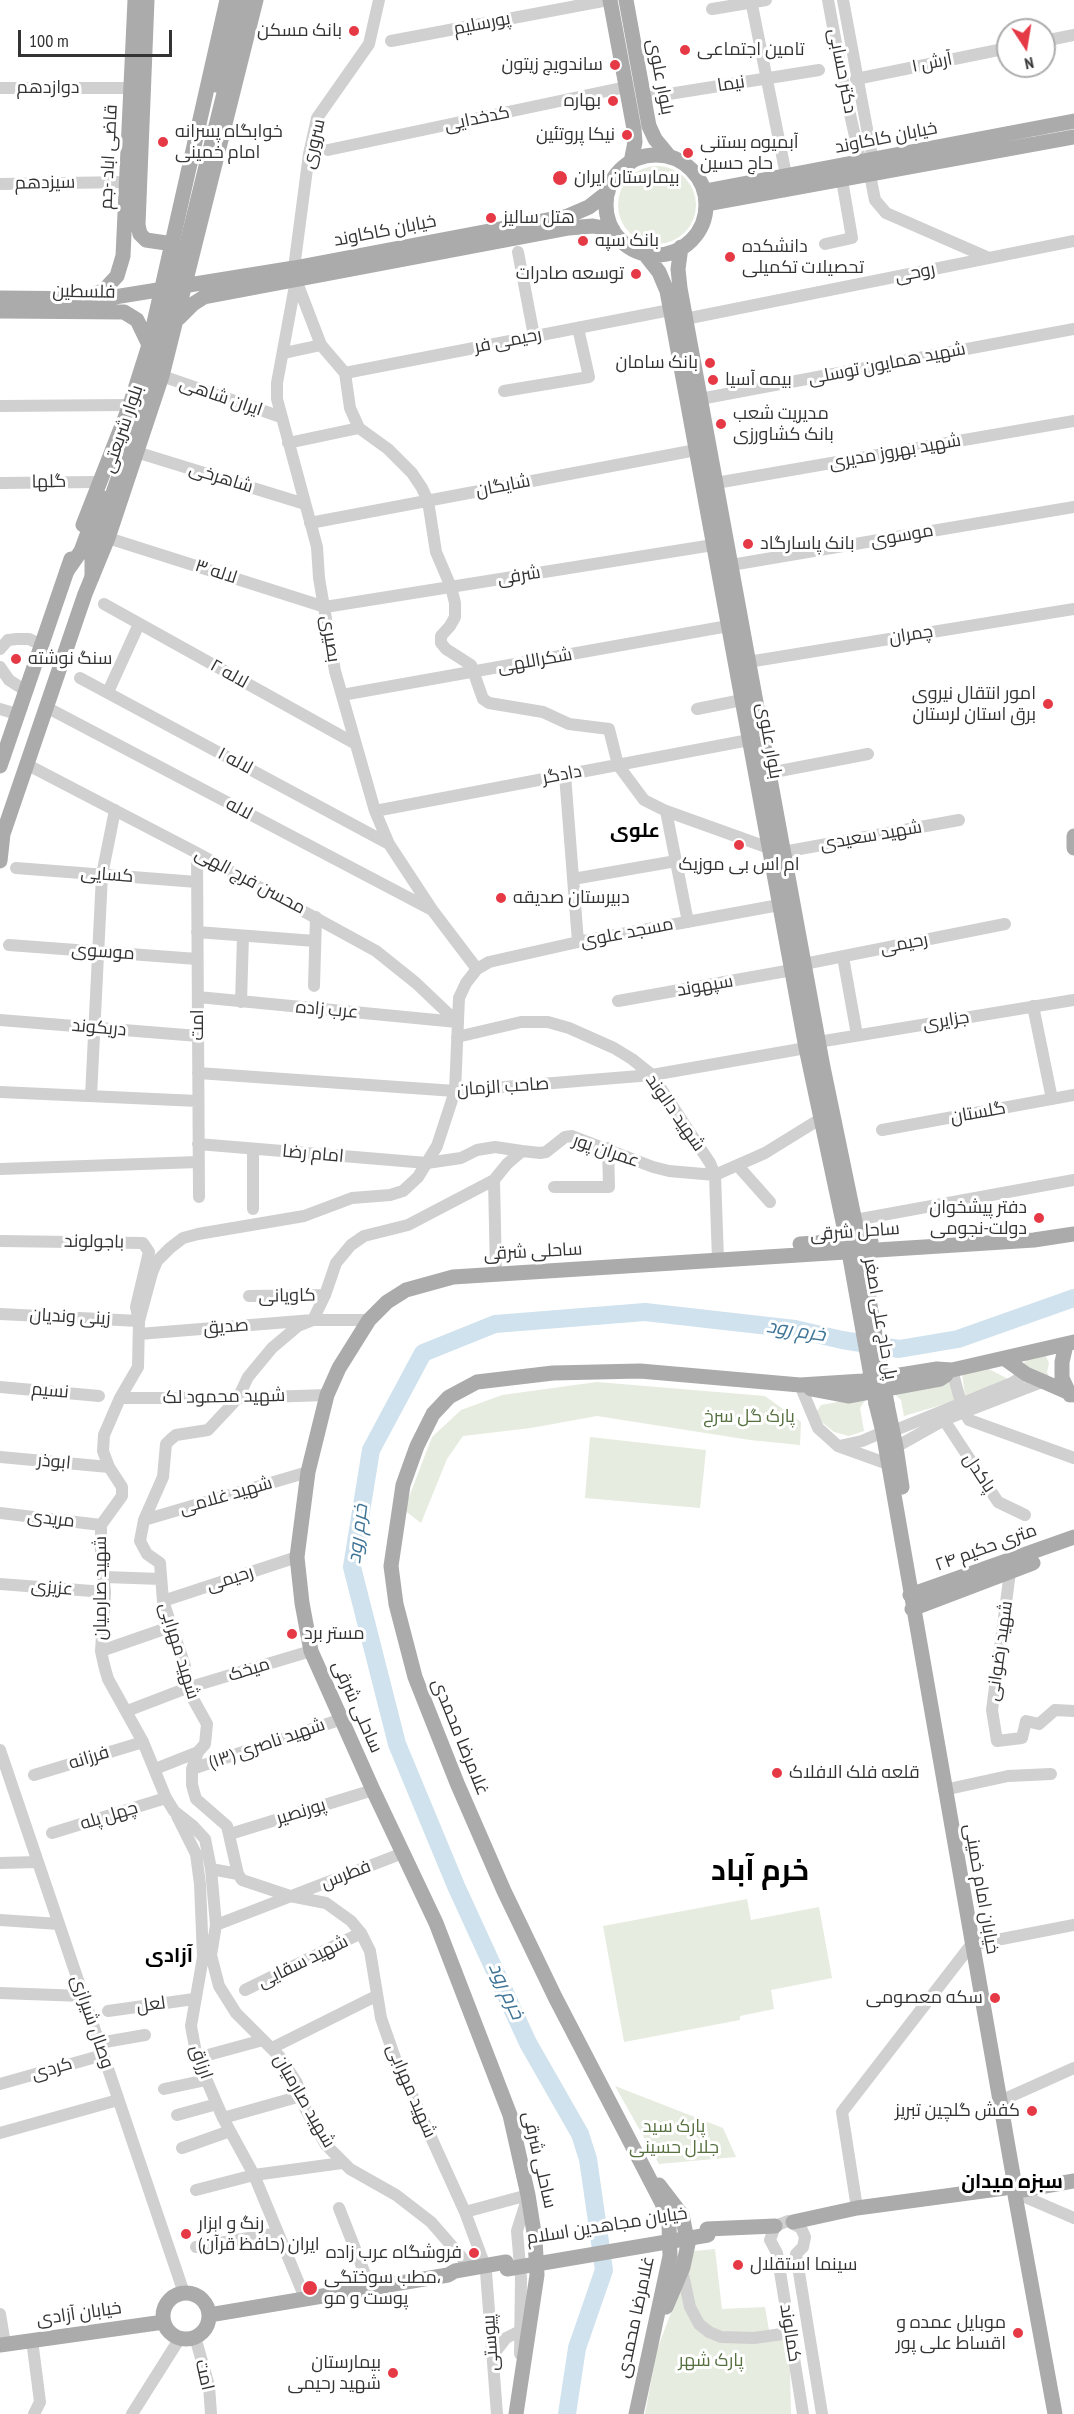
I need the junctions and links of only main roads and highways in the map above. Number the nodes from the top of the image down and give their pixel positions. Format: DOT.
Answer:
graph roads {
  1 [pos="135,0"];
  2 [pos="147,0"];
  3 [pos="227,0"];
  4 [pos="235,0"];
  5 [pos="247,0"];
  6 [pos="256,0"];
  7 [pos="609,0"];
  8 [pos="626,0"];
  9 [pos="1074,121"];
  10 [pos="1074,137"];
  11 [pos="669,156"];
  12 [pos="631,162"];
  13 [pos="868,166"];
  14 [pos="608,192"];
  15 [pos="705,198"];
  16 [pos="613,230"];
  17 [pos="197,235"];
  18 [pos="173,241"];
  19 [pos="681,248"];
  20 [pos="644,253"];
  21 [pos="193,254"];
  22 [pos="295,274"];
  23 [pos="186,285"];
  24 [pos="162,289"];
  25 [pos="0,298"];
  26 [pos="86,298"];
  27 [pos="0,311"];
  28 [pos="177,320"];
  29 [pos="148,346"];
  30 [pos="168,354"];
  31 [pos="139,379"];
  32 [pos="156,392"];
  33 [pos="67,571"];
  34 [pos="92,577"];
  35 [pos="0,766"];
  36 [pos="1074,836"];
  37 [pos="1074,848"];
  38 [pos="776,850"];
  39 [pos="0,861"];
  40 [pos="798,967"];
  41 [pos="812,1045"];
  42 [pos="1074,1234"];
  43 [pos="1034,1240"];
  44 [pos="853,1241"];
  45 [pos="718,1255"];
  46 [pos="679,1263"];
  47 [pos="1070,1344"];
  48 [pos="1005,1359"];
  49 [pos="1072,1395"];
  50 [pos="881,1404"];
  51 [pos="888,1432"];
  52 [pos="1074,1537"];
  53 [pos="1074,1548"];
  54 [pos="913,1599"];
  55 [pos="644,2168"];
  56 [pos="1074,2181"];
  57 [pos="1015,2188"];
  58 [pos="793,2222"];
  59 [pos="772,2231"];
  60 [pos="209,2315"];
  61 [pos="164,2322"];
  62 [pos="652,2340"];
  63 [pos="2,2344"];
  64 [pos="516,2414"];
  65 [pos="636,2414"];
  66 [pos="1054,2414"];
  1 -- 26 [label="main road, قاضی اباد -جم"];
  2 -- 18 [label="main road, قاضی اباد -جم"];
  3 -- 18 [label="main road, بلوار شریعتی"];
  4 -- 33 [label="main road, bridge"];
  5 -- 34 [label="main road, bridge"];
  6 -- 17 [label="main road, بلوار شریعتی"];
  7 -- 12 [label="main road, بلوار علوی"];
  8 -- 11 [label="main road, بلوار علوی"];
  9 -- 13 [label="main road, خیابان کاکاوند"];
  10 -- 13 [label="main road, خیابان کاکاوند"];
  11 -- 12 [label="main road"];
  11 -- 15 [label="main road"];
  12 -- 14 [label="main road"];
  13 -- 15 [label="main road, خیابان کاکاوند"];
  13 -- 15 [label="main road, خیابان کاکاوند"];
  14 -- 16 [label="main road"];
  14 -- 22 [label="main road, خیابان کاکاوند"];
  15 -- 19 [label="main road"];
  16 -- 20 [label="main road"];
  16 -- 22 [label="main road, خیابان کاکاوند"];
  17 -- 18 [label="main road"];
  17 -- 21 [label="main road, بلوار شریعتی"];
  18 -- 21 [label="main road"];
  18 -- 24 [label="main road, بلوار شریعتی"];
  19 -- 20 [label="main road"];
  19 -- 38 [label="main road, بلوار علوی"];
  20 -- 38 [label="main road, بلوار علوی"];
  21 -- 23 [label="main road, بلوار شریعتی"];
  22 -- 23 [label="main road, خیابان کاکاوند"];
  22 -- 28 [label="main road, خیابان کاکاوند"];
  23 -- 24 [label="main road, خیابان کاکاوند"];
  23 -- 28 [label="main road, بلوار شریعتی"];
  24 -- 26 [label="main road, فلسطین"];
  24 -- 29 [label="main road, بلوار شریعتی"];
  25 -- 26 [label="main road, فلسطین"];
  27 -- 29 [label="main road, فلسطین"];
  28 -- 30 [label="main road, بلوار شریعتی"];
  29 -- 30 [label="main road"];
  29 -- 31 [label="main road, بلوار شریعتی"];
  30 -- 32 [label="main road, بلوار شریعتی"];
  31 -- 32 [label="main road"];
  31 -- 33 [label="main road, بلوار شریعتی"];
  32 -- 34 [label="main road, بلوار شریعتی"];
  33 -- 35 [label="main road, بلوار شریعتی"];
  34 -- 39 [label="main road, بلوار شریعتی"];
  36 -- 37 [label="main road"];
  38 -- 40 [label="main road, بلوار علوی"];
  38 -- 40 [label="main road, بلوار علوی"];
  40 -- 41 [label="main road, بلوار علوی"];
  41 -- 44 [label="main road, بلوار علوی"];
  41 -- 44 [label="main road, بلوار علوی"];
  42 -- 43 [label="main road"];
  43 -- 44 [label="main road"];
  43 -- 45 [label="main road, ساحل شرقی"];
  44 -- 45 [label="main road"];
  44 -- 50 [label="main road, پل حاج علی اصغر, bridge"];
  45 -- 46 [label="main road, ساحل شرقی"];
  46 -- 64 [label="main road, ساحلی شرقی"];
  47 -- 48 [label="main road, غلامرضا محمدی"];
  47 -- 49 [label="main road"];
  48 -- 49 [label="main road"];
  48 -- 55 [label="main road, غلامرضا محمدی"];
  50 -- 51 [label="main road, خیابان امام خمینی"];
  51 -- 54 [label="main road, خیابان امام خمینی"];
  51 -- 54 [label="main road, خیابان امام خمینی"];
  52 -- 54 [label="main road, ۲۴ متری حکیم"];
  53 -- 54 [label="main road, ۲۴ متری حکیم"];
  54 -- 57 [label="main road, خیابان امام خمینی"];
  55 -- 62 [label="main road, غلامرضا محمدی"];
  55 -- 62 [label="main road"];
  56 -- 57 [label="main road"];
  57 -- 58 [label="main road"];
  57 -- 66 [label="main road, خیابان امام خمینی"];
  59 -- 60 [label="main road, خیابان مجاهدین اسلام"];
  60 -- 61 [label="main road"];
  60 -- 61 [label="main road"];
  61 -- 63 [label="main road, خیابان آزادی"];
  62 -- 65 [label="main road, غلامرضا محمدی"];
}
